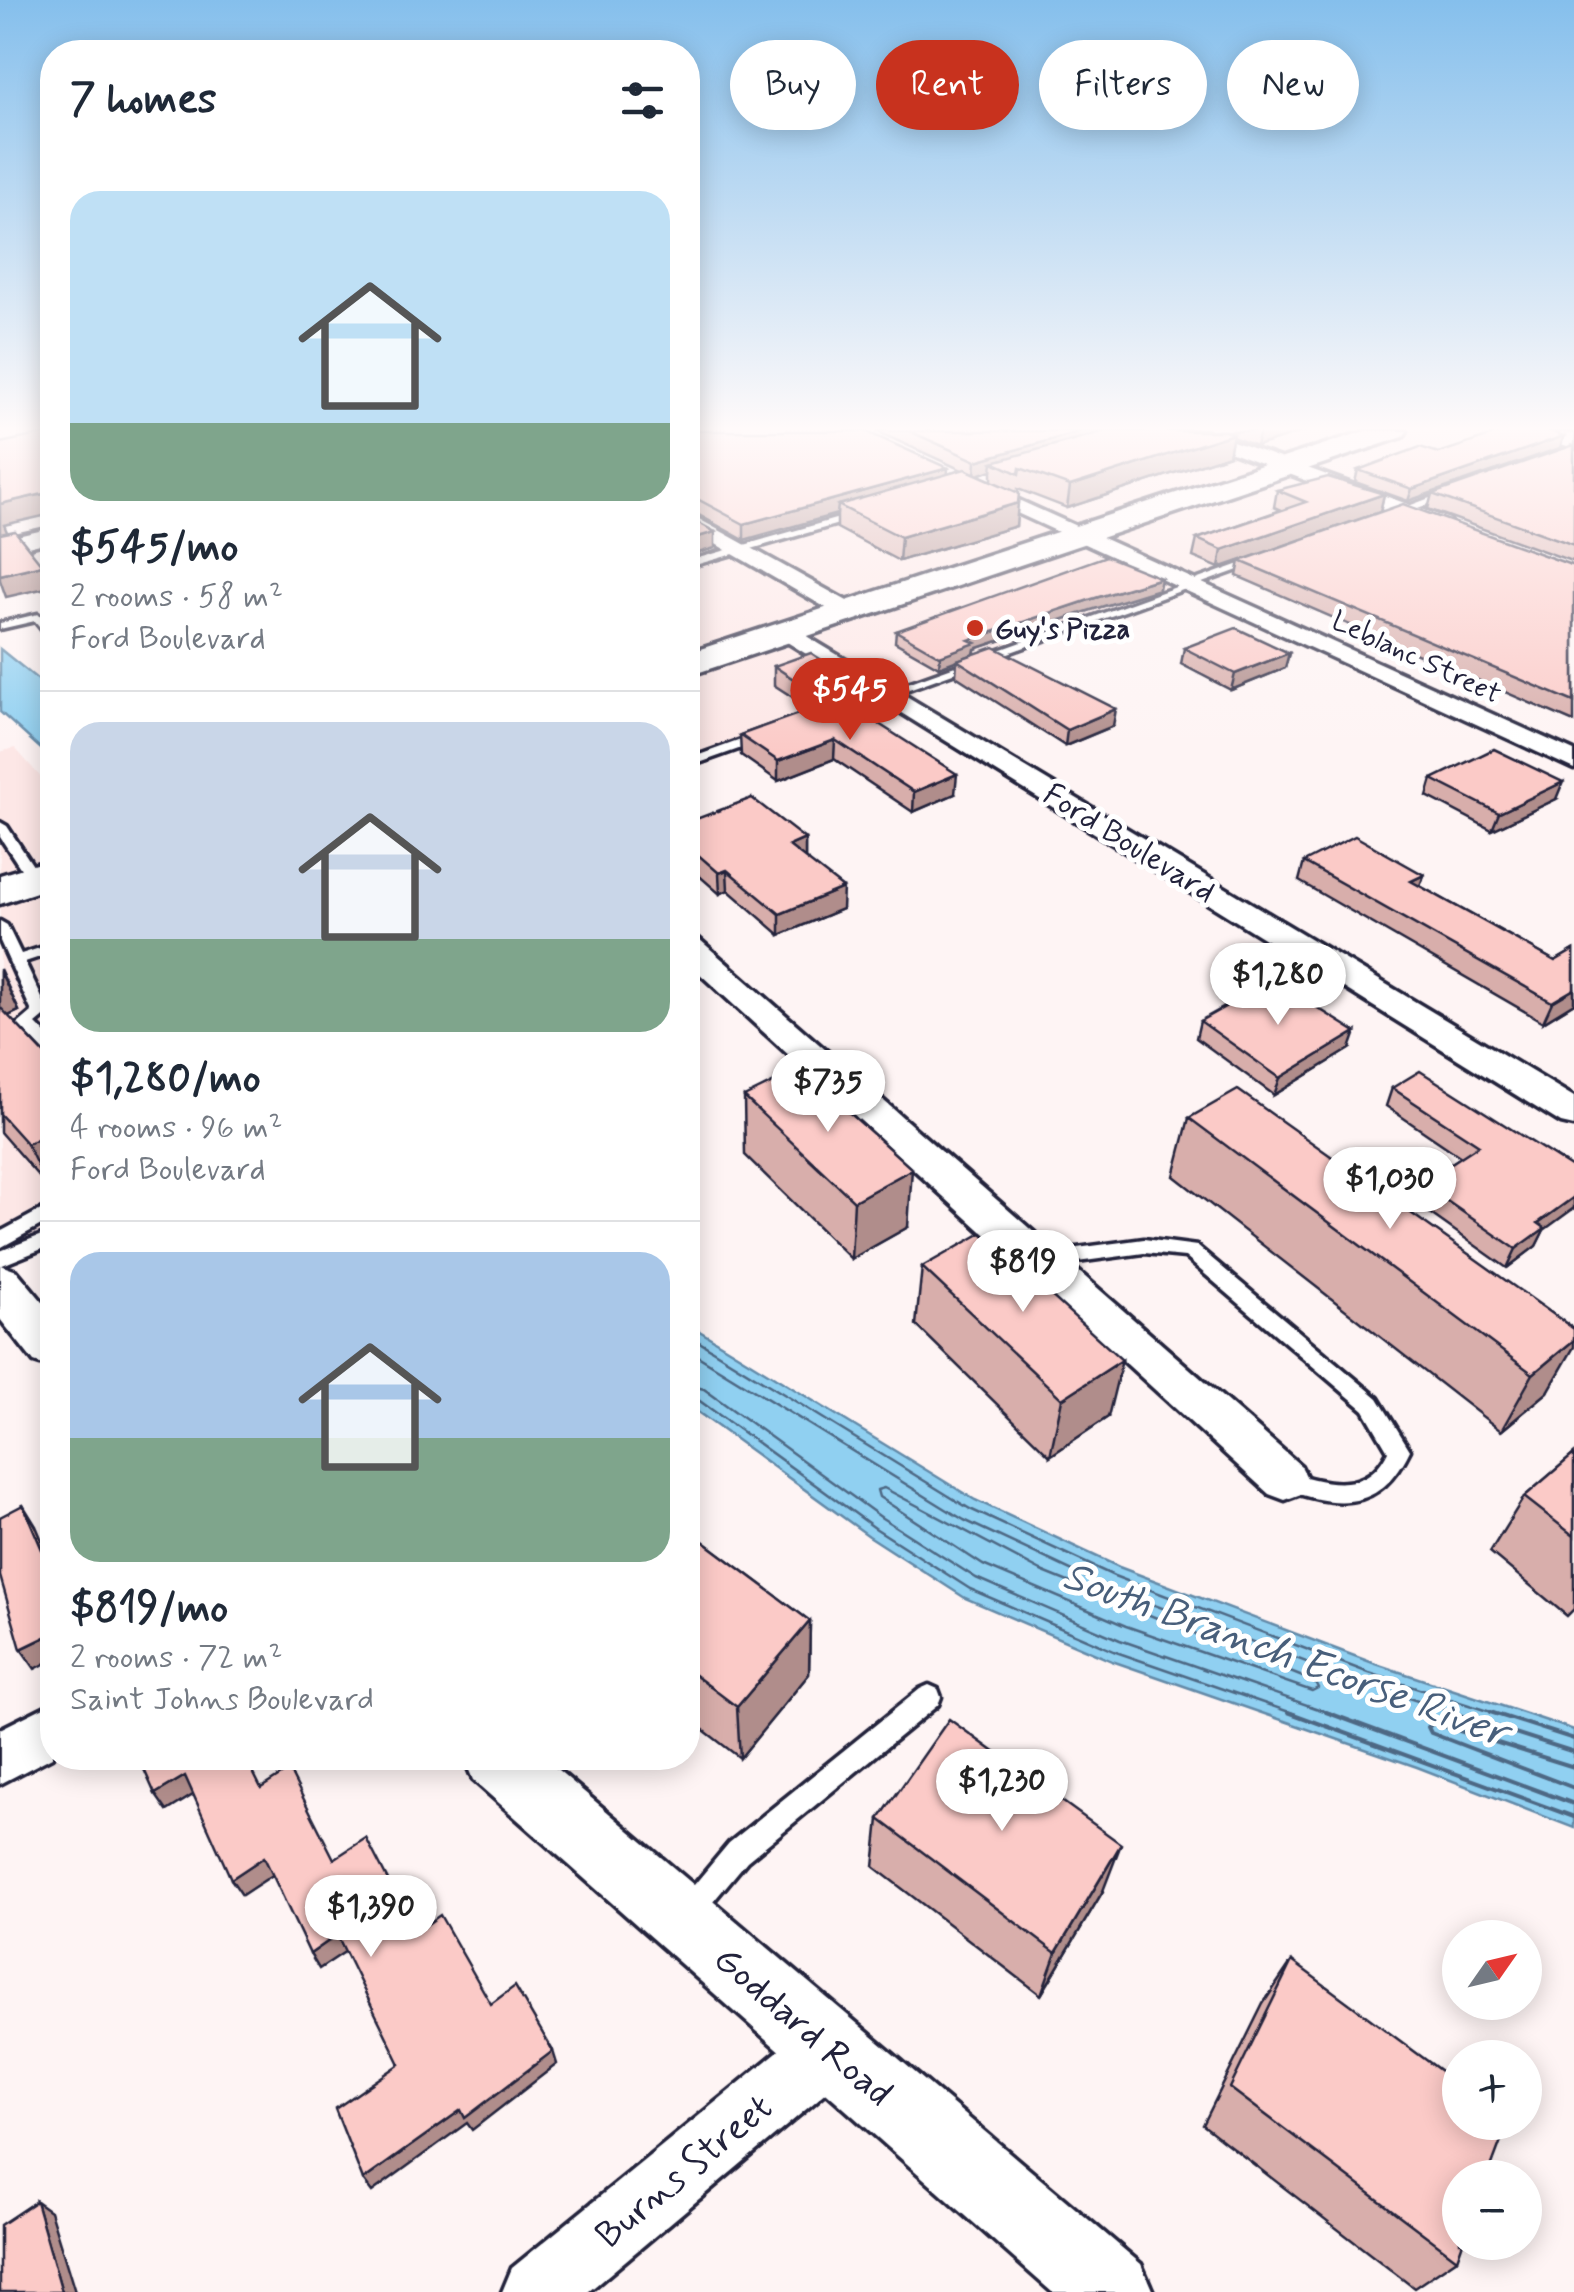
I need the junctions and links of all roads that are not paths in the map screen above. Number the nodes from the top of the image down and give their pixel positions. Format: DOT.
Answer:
graph roads {
  1 [pos="35,538"];
  2 [pos="721,538"];
  3 [pos="778,538"];
  4 [pos="1077,538"];
  5 [pos="1087,538"];
  6 [pos="0,546"];
  7 [pos="740,549"];
  8 [pos="1264,559"];
  9 [pos="700,561"];
  10 [pos="1192,584"];
  11 [pos="850,612"];
  12 [pos="40,620"];
  13 [pos="0,626"];
  14 [pos="788,632"];
  15 [pos="700,660"];
  16 [pos="886,692"];
  17 [pos="809,720"];
  18 [pos="774,732"];
  19 [pos="700,759"];
  20 [pos="1574,761"];
  21 [pos="0,826"];
  22 [pos="29,880"];
  23 [pos="0,925"];
  24 [pos="40,952"];
  25 [pos="16,960"];
  26 [pos="700,962"];
  27 [pos="40,1011"];
  28 [pos="40,1014"];
  29 [pos="40,1037"];
  30 [pos="1574,1114"];
  31 [pos="40,1218"];
  32 [pos="0,1241"];
  33 [pos="40,1243"];
  34 [pos="0,1259"];
  35 [pos="1039,1260"];
  36 [pos="0,1284"];
  37 [pos="40,1333"];
  38 [pos="1285,1480"];
  39 [pos="929,1697"];
  40 [pos="40,1736"];
  41 [pos="0,1758"];
  42 [pos="510,1770"];
  43 [pos="683,1919"];
  44 [pos="831,2048"];
  45 [pos="536,2292"];
  46 [pos="1113,2292"];
  1 -- 6 [label="street"];
  2 -- 7 [label="street"];
  3 -- 7 [label="lane"];
  4 -- 11 [label="main road"];
  5 -- 10 [label="street, Leblanc Street"];
  7 -- 9 [label="lane"];
  7 -- 11 [label="street"];
  8 -- 10 [label="lane"];
  10 -- 16 [label="lane"];
  10 -- 20 [label="street, Leblanc Street"];
  11 -- 14 [label="main road"];
  12 -- 13 [label="lane"];
  14 -- 15 [label="main road"];
  14 -- 16 [label="street, Ford Boulevard"];
  16 -- 17 [label="lane"];
  16 -- 30 [label="street, Ford Boulevard"];
  18 -- 19 [label="lane"];
  21 -- 22 [label="lane"];
  23 -- 25 [label="lane"];
  24 -- 25 [label="lane"];
  25 -- 27 [label="lane"];
  26 -- 35 [label="street"];
  28 -- 29 [label="lane"];
  31 -- 32 [label="lane"];
  33 -- 34 [label="lane"];
  35 -- 38 [label="street"];
  35 -- 38 [label="lane"];
  36 -- 37 [label="street"];
  39 -- 43 [label="lane"];
  40 -- 41 [label="street"];
  42 -- 43 [label="street, Goddard Road"];
  43 -- 44 [label="street, Goddard Road"];
  44 -- 45 [label="street, Burns Street"];
  44 -- 46 [label="street, Goddard Road"];
}
